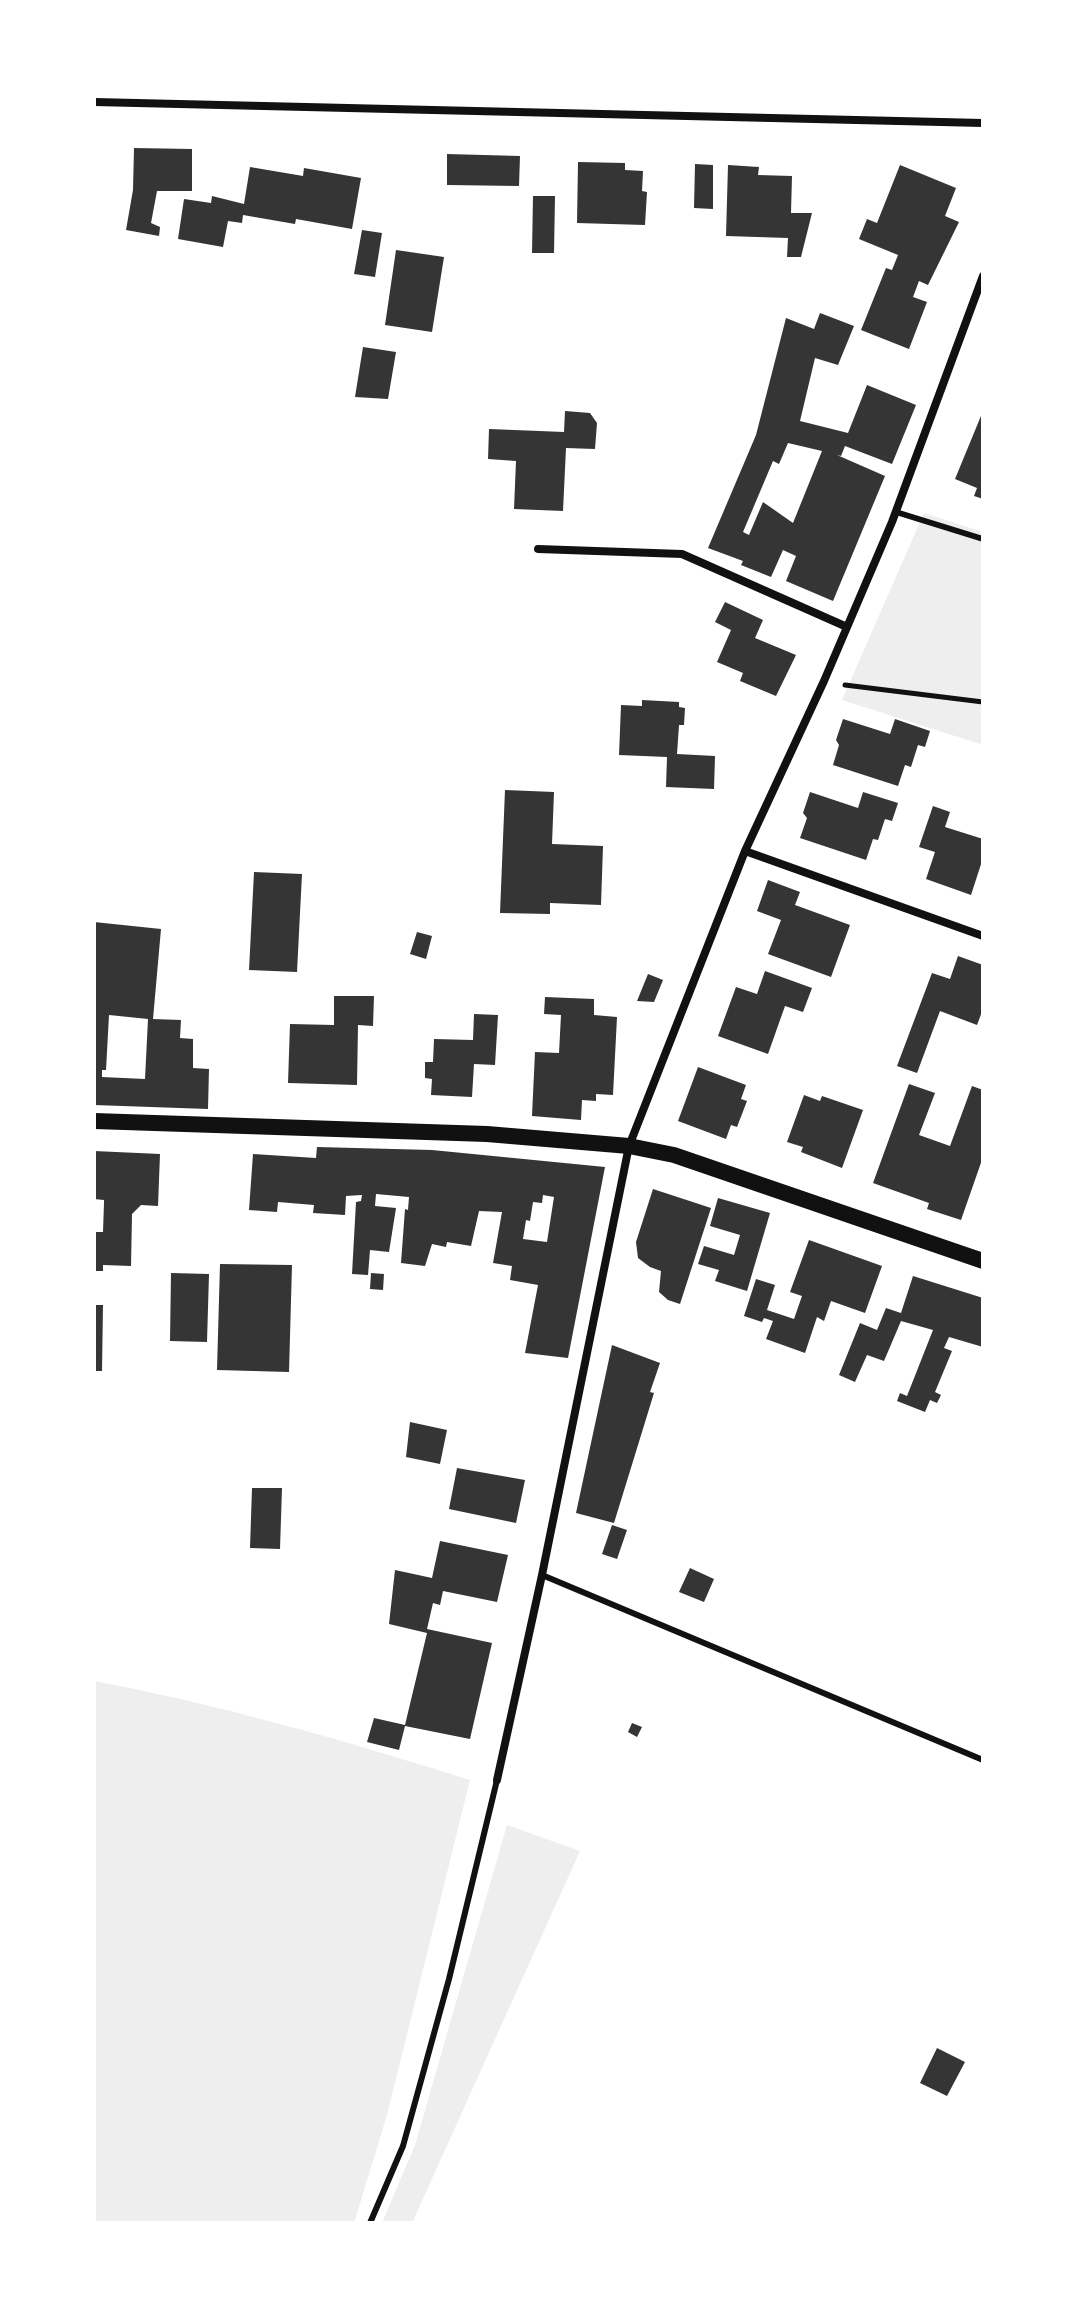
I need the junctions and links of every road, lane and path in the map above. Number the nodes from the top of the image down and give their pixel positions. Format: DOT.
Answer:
graph roads {
  1 [pos="274,94"];
  2 [pos="94,102"];
  3 [pos="270,105"];
  4 [pos="983,123"];
  5 [pos="983,276"];
  6 [pos="896,512"];
  7 [pos="983,539"];
  8 [pos="538,549"];
  9 [pos="847,627"];
  10 [pos="824,681"];
  11 [pos="983,702"];
  12 [pos="745,851"];
  13 [pos="983,936"];
  14 [pos="94,1121"];
  15 [pos="629,1146"];
  16 [pos="983,1261"];
  17 [pos="542,1575"];
  18 [pos="983,1760"];
  19 [pos="497,1780"];
  20 [pos="370,2223"];
  1 -- 3 [label="street"];
  2 -- 3 [label="street"];
  3 -- 4 [label="street"];
  5 -- 6 [label="street"];
  6 -- 7 [label="lane"];
  6 -- 9 [label="street"];
  8 -- 9 [label="street"];
  9 -- 10 [label="street"];
  10 -- 11 [label="path"];
  10 -- 12 [label="street"];
  12 -- 13 [label="street"];
  12 -- 15 [label="street"];
  14 -- 15 [label="main road"];
  15 -- 16 [label="main road"];
  15 -- 17 [label="street"];
  17 -- 18 [label="lane"];
  17 -- 19 [label="street"];
  19 -- 20 [label="lane"];
}
